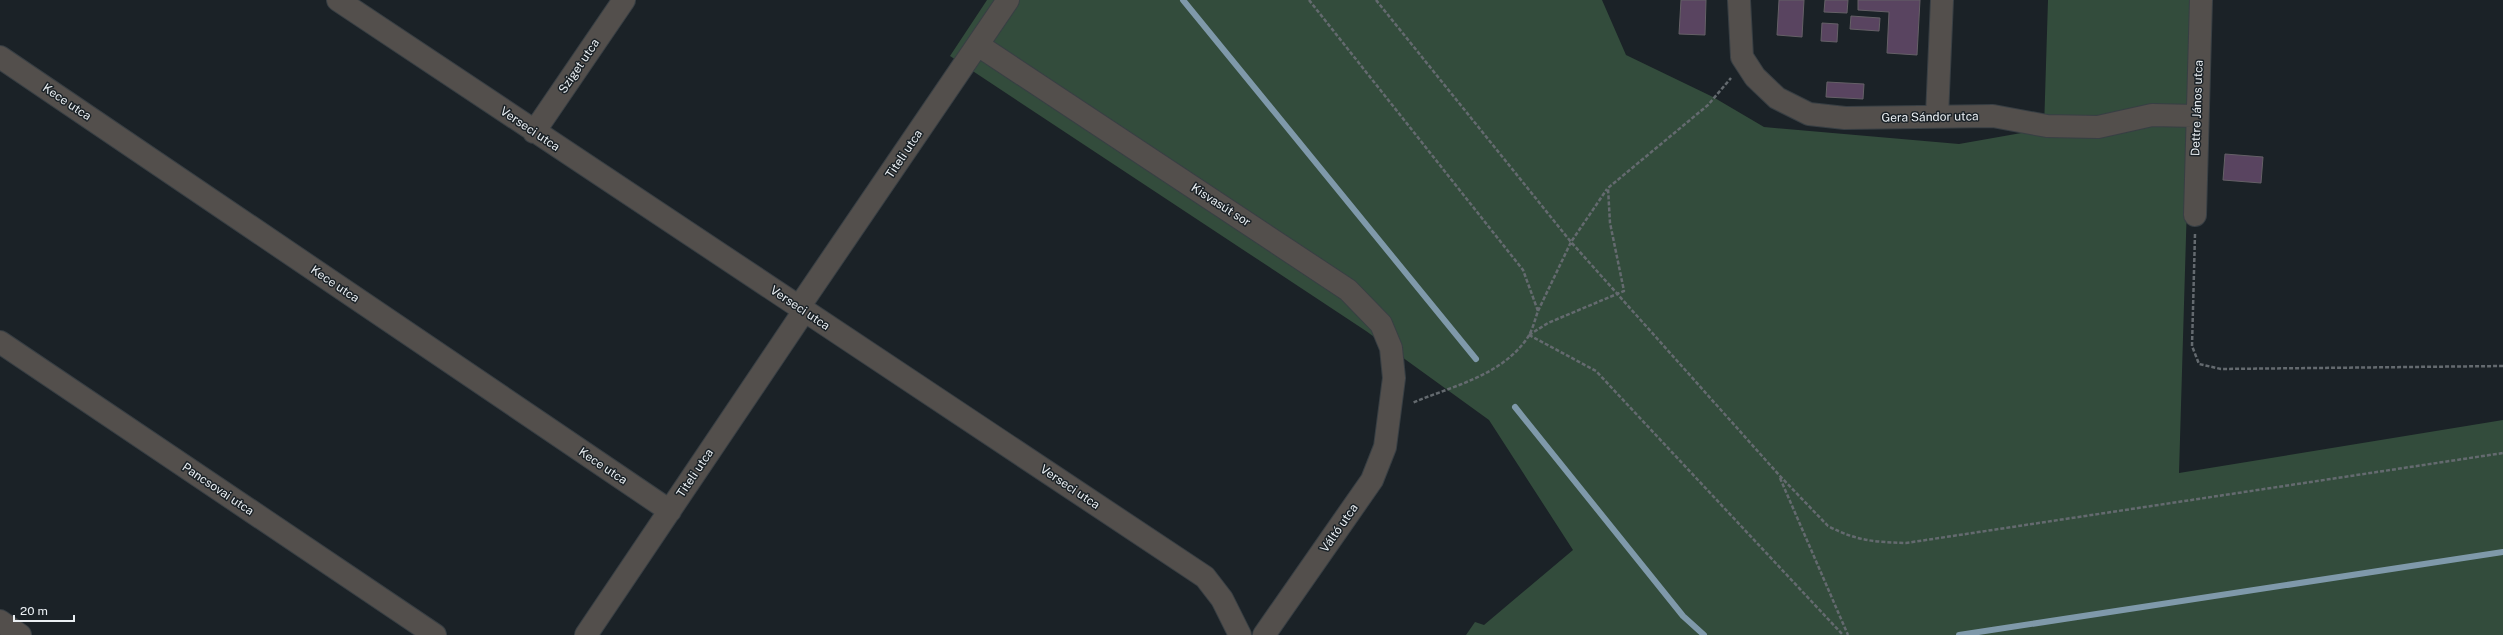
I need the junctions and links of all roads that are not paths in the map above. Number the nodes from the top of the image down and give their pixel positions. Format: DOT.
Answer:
graph roads {
  1 [pos="338,0"];
  2 [pos="624,0"];
  3 [pos="1008,0"];
  4 [pos="1739,0"];
  5 [pos="1942,0"];
  6 [pos="2200,0"];
  7 [pos="978,45"];
  8 [pos="0,57"];
  9 [pos="1937,116"];
  10 [pos="2196,116"];
  11 [pos="534,132"];
  12 [pos="2195,215"];
  13 [pos="801,309"];
  14 [pos="0,342"];
  15 [pos="1391,412"];
  16 [pos="670,511"];
  17 [pos="0,621"];
  18 [pos="20,635"];
  19 [pos="435,635"];
  20 [pos="586,635"];
  21 [pos="1240,635"];
  22 [pos="1264,635"];
  1 -- 11 [label="street, Verseci utca"];
  2 -- 11 [label="street, Sziget utca"];
  3 -- 7 [label="street, Titeli utca"];
  4 -- 9 [label="street, Gera Sándor utca"];
  5 -- 9 [label="street"];
  6 -- 10 [label="street, Dettre János utca"];
  7 -- 13 [label="street, Titeli utca"];
  7 -- 15 [label="street, Kisvasút sor"];
  8 -- 16 [label="street, Kece utca"];
  9 -- 10 [label="street, Gera Sándor utca"];
  10 -- 12 [label="street, Dettre János utca"];
  11 -- 13 [label="street, Verseci utca"];
  13 -- 16 [label="street, Titeli utca"];
  13 -- 21 [label="street, Verseci utca"];
  14 -- 19 [label="street, Pancsovai utca"];
  15 -- 22 [label="street, Váltó utca"];
  16 -- 20 [label="street, Titeli utca"];
  17 -- 18 [label="street"];
}
